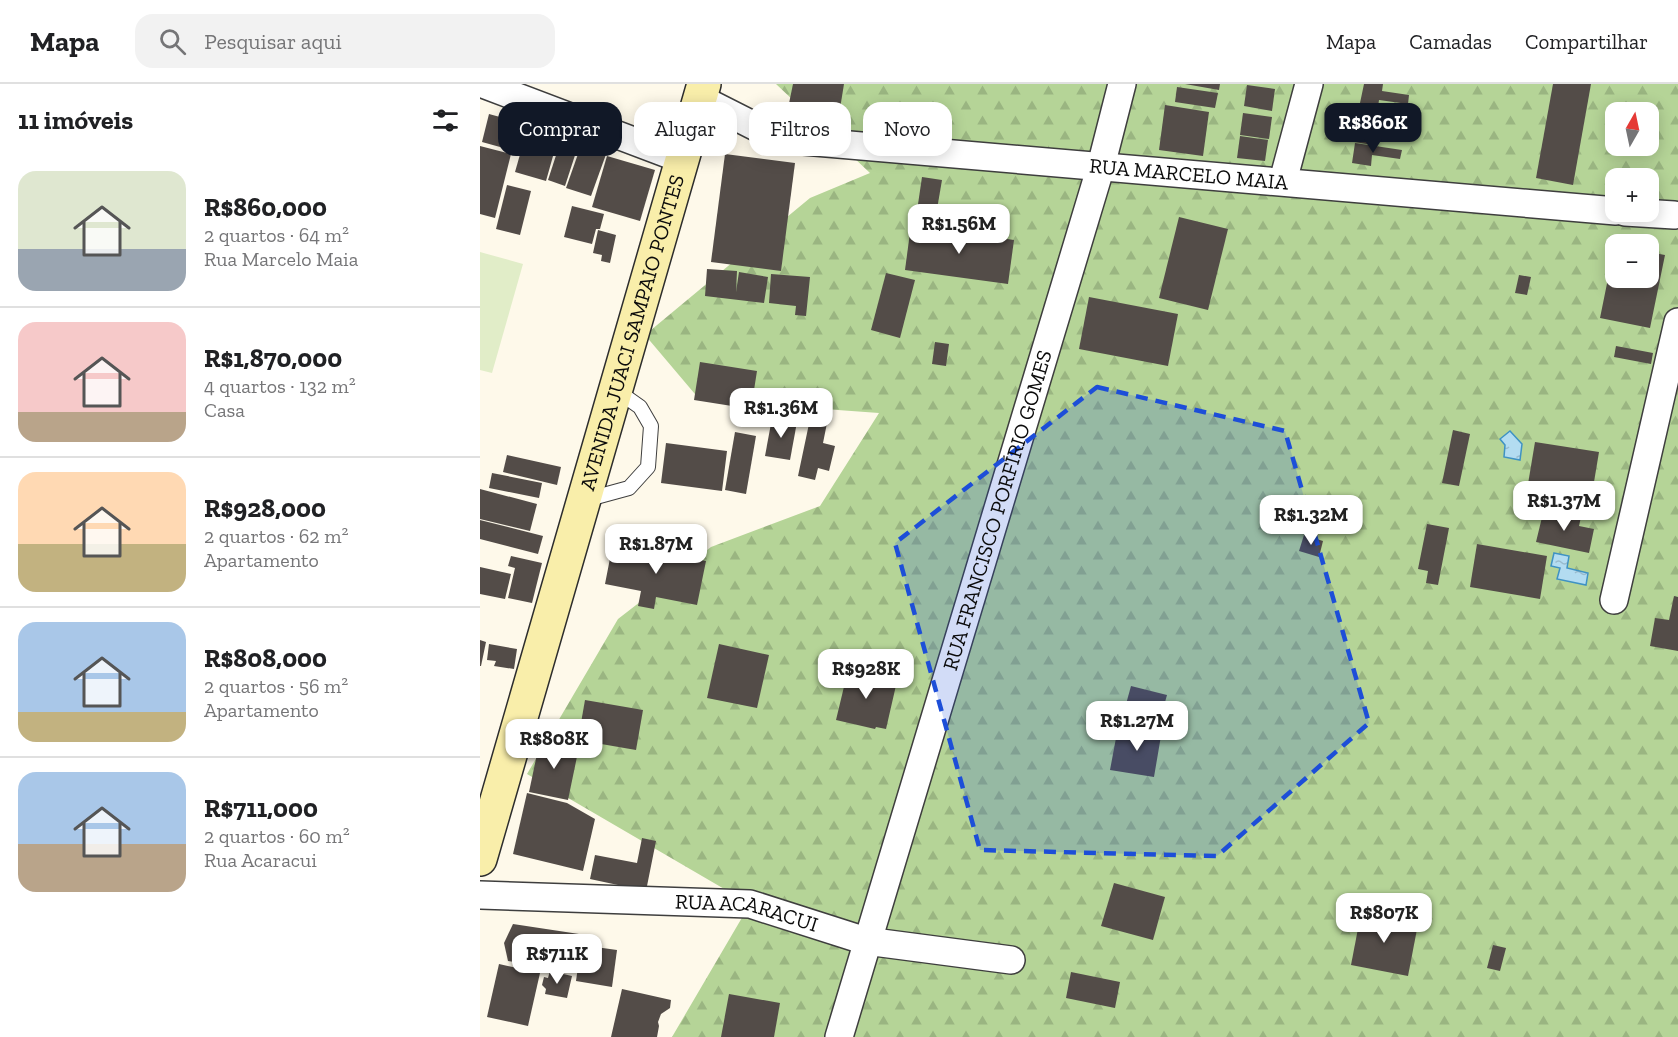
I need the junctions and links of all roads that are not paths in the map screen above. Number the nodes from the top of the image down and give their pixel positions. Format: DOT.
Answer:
graph roads {
  1 [pos="483,84"];
  2 [pos="1122,84"];
  3 [pos="1309,84"];
  4 [pos="701,91"];
  5 [pos="681,159"];
  6 [pos="1101,166"];
  7 [pos="1283,181"];
  8 [pos="1605,210"];
  9 [pos="1659,213"];
  10 [pos="1677,213"];
  11 [pos="1678,322"];
  12 [pos="615,389"];
  13 [pos="583,500"];
  14 [pos="1614,600"];
  15 [pos="480,859"];
  16 [pos="480,895"];
  17 [pos="866,941"];
  18 [pos="1011,960"];
  19 [pos="839,1037"];
  1 -- 5 [label="street"];
  2 -- 6 [label="street, RUA FRANCISCO PORFÍRIO GOMES"];
  3 -- 7 [label="street"];
  4 -- 5 [label="main road, AVENIDA JUACI SAMPAIO PONTES"];
  4 -- 6 [label="street, RUA MARCELO MAIA"];
  5 -- 12 [label="main road, AVENIDA JUACI SAMPAIO PONTES"];
  6 -- 7 [label="street, RUA MARCELO MAIA"];
  6 -- 17 [label="street, RUA FRANCISCO PORFÍRIO GOMES"];
  7 -- 8 [label="street, RUA MARCELO MAIA"];
  9 -- 10 [label="street"];
  11 -- 14 [label="street"];
  12 -- 13 [label="main road, AVENIDA JUACI SAMPAIO PONTES"];
  12 -- 13 [label="lane"];
  13 -- 15 [label="main road, AVENIDA JUACI SAMPAIO PONTES"];
  16 -- 17 [label="street, RUA ACARACUI"];
  17 -- 18 [label="street, RUA ACARACUI"];
  17 -- 19 [label="street, RUA FRANCISCO PORFÍRIO GOMES"];
}
